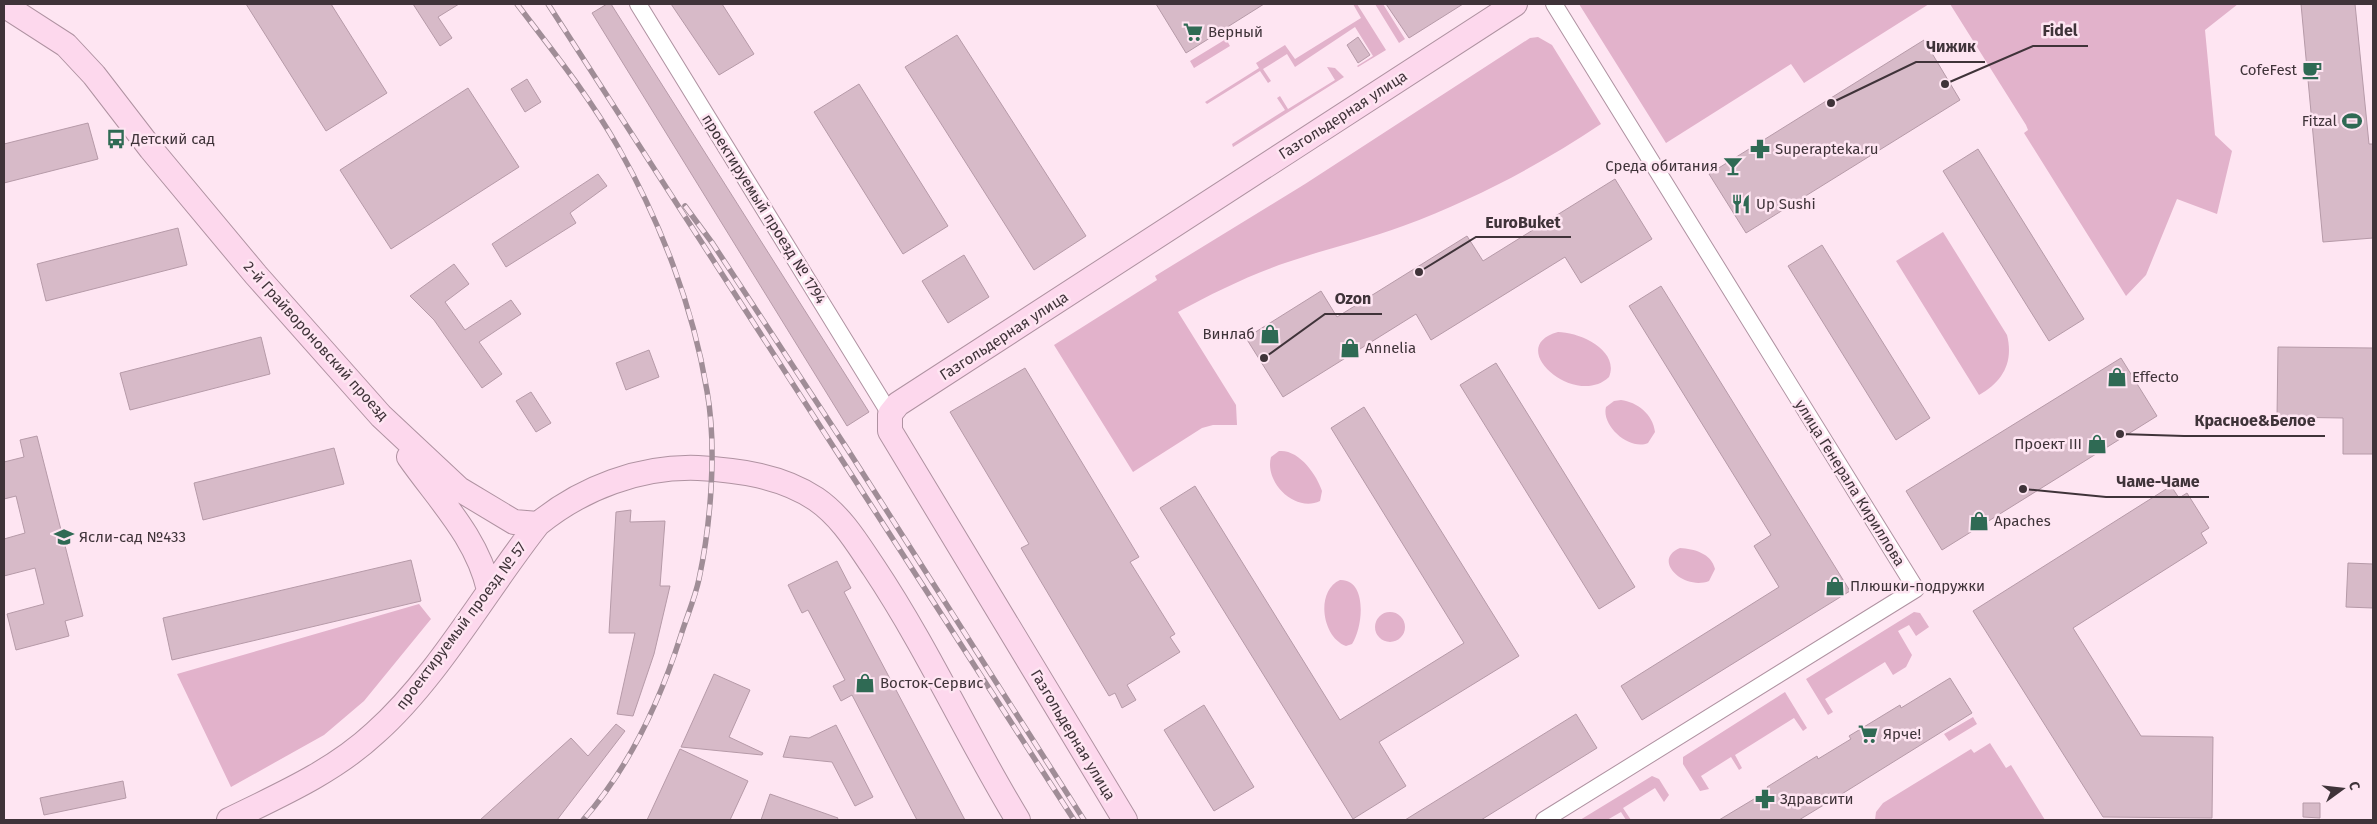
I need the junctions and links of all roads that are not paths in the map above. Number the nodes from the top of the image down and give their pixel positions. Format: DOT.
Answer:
graph roads {
  1 [pos="4,4"];
  2 [pos="638,4"];
  3 [pos="1515,4"];
  4 [pos="1554,4"];
  5 [pos="890,414"];
  6 [pos="381,416"];
  7 [pos="538,524"];
  8 [pos="489,590"];
  9 [pos="229,820"];
  10 [pos="1018,820"];
  11 [pos="1125,820"];
  12 [pos="1544,820"];
  1 -- 6 [label="main road, 2-й Грайвороновский проезд"];
  2 -- 5 [label="street, проектируемый проезд № 1794"];
  3 -- 5 [label="main road, Газгольдерная улица"];
  4 -- 12 [label="street, улица Генерала Кириллова"];
  5 -- 11 [label="main road, Газгольдерная улица"];
  6 -- 7 [label="main road, 2-й Грайвороновский проезд"];
  6 -- 8 [label="main road"];
  7 -- 8 [label="main road, проектируемый проезд № 57"];
  7 -- 10 [label="main road"];
  8 -- 9 [label="main road, проектируемый проезд № 57"];
}
